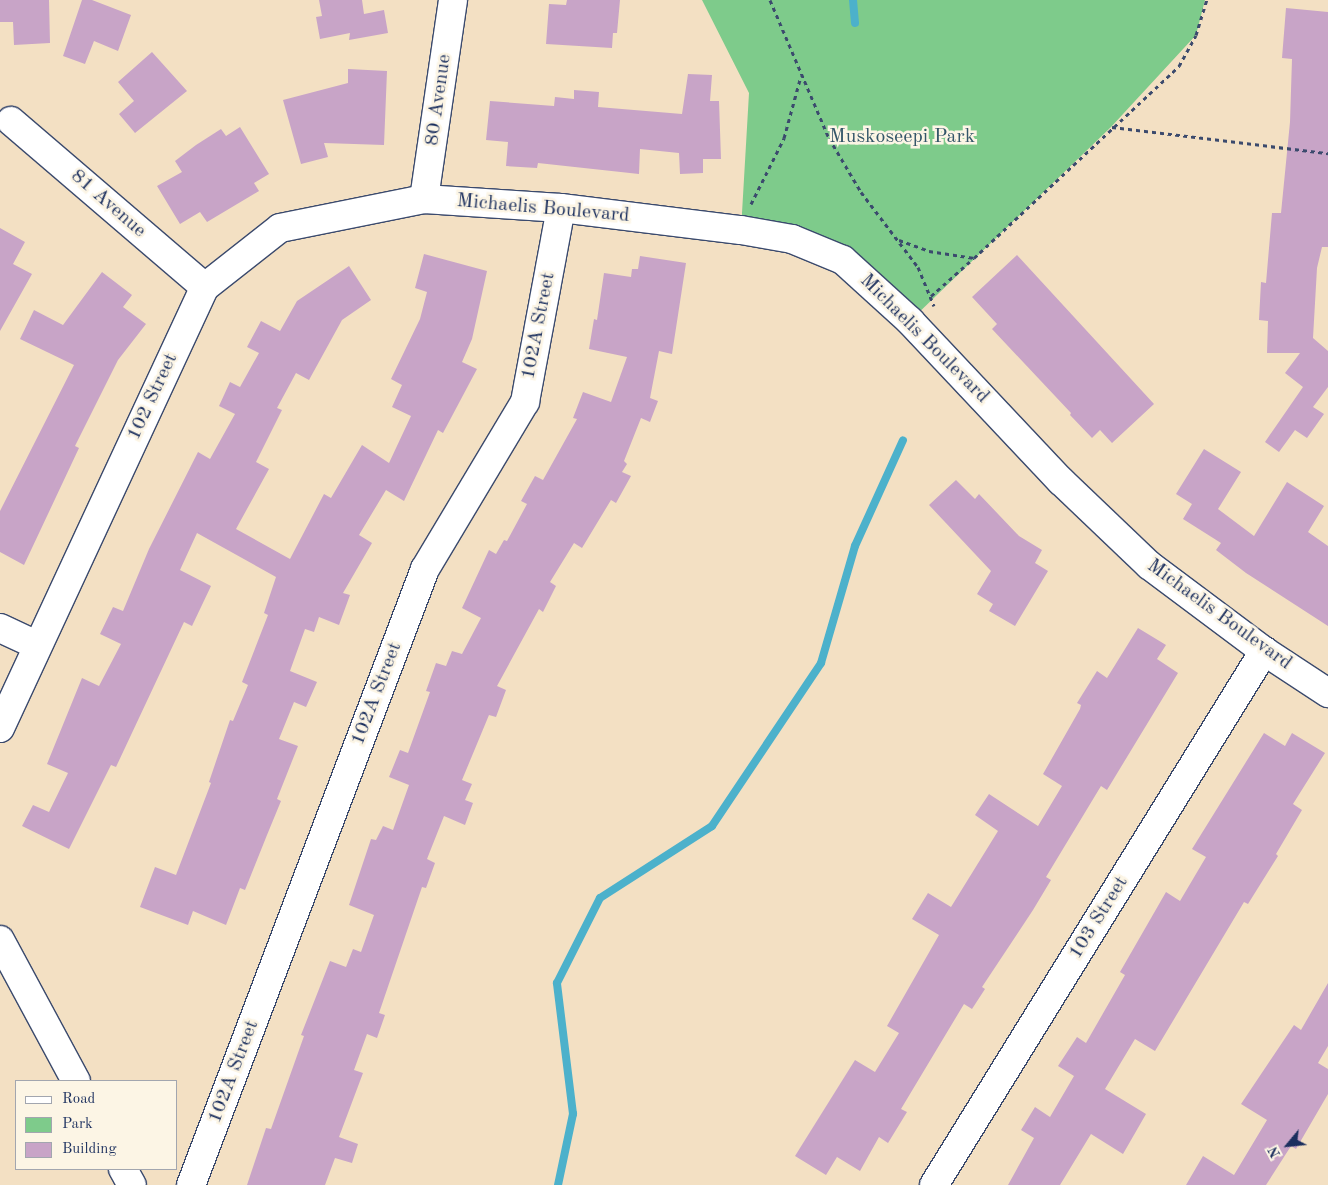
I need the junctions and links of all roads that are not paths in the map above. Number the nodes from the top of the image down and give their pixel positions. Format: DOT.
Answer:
graph roads {
  1 [pos="453,0"];
  2 [pos="11,121"];
  3 [pos="424,199"];
  4 [pos="561,208"];
  5 [pos="205,287"];
  6 [pos="0,628"];
  7 [pos="36,645"];
  8 [pos="1264,651"];
  9 [pos="1328,693"];
  10 [pos="0,728"];
  11 [pos="0,940"];
  12 [pos="75,1080"];
  13 [pos="124,1170"];
  14 [pos="132,1185"];
  15 [pos="192,1185"];
  16 [pos="934,1185"];
  1 -- 3 [label="street, 80 Avenue"];
  2 -- 5 [label="street, 81 Avenue"];
  3 -- 4 [label="street, Michaelis Boulevard"];
  3 -- 5 [label="street, 102 Street"];
  4 -- 8 [label="street, Michaelis Boulevard"];
  4 -- 15 [label="street, 102A Street"];
  5 -- 7 [label="street, 102 Street"];
  6 -- 7 [label="street"];
  7 -- 10 [label="street, 102 Street"];
  8 -- 9 [label="street, Michaelis Boulevard"];
  8 -- 16 [label="street, 103 Street"];
  11 -- 12 [label="street"];
  13 -- 14 [label="street"];
}
